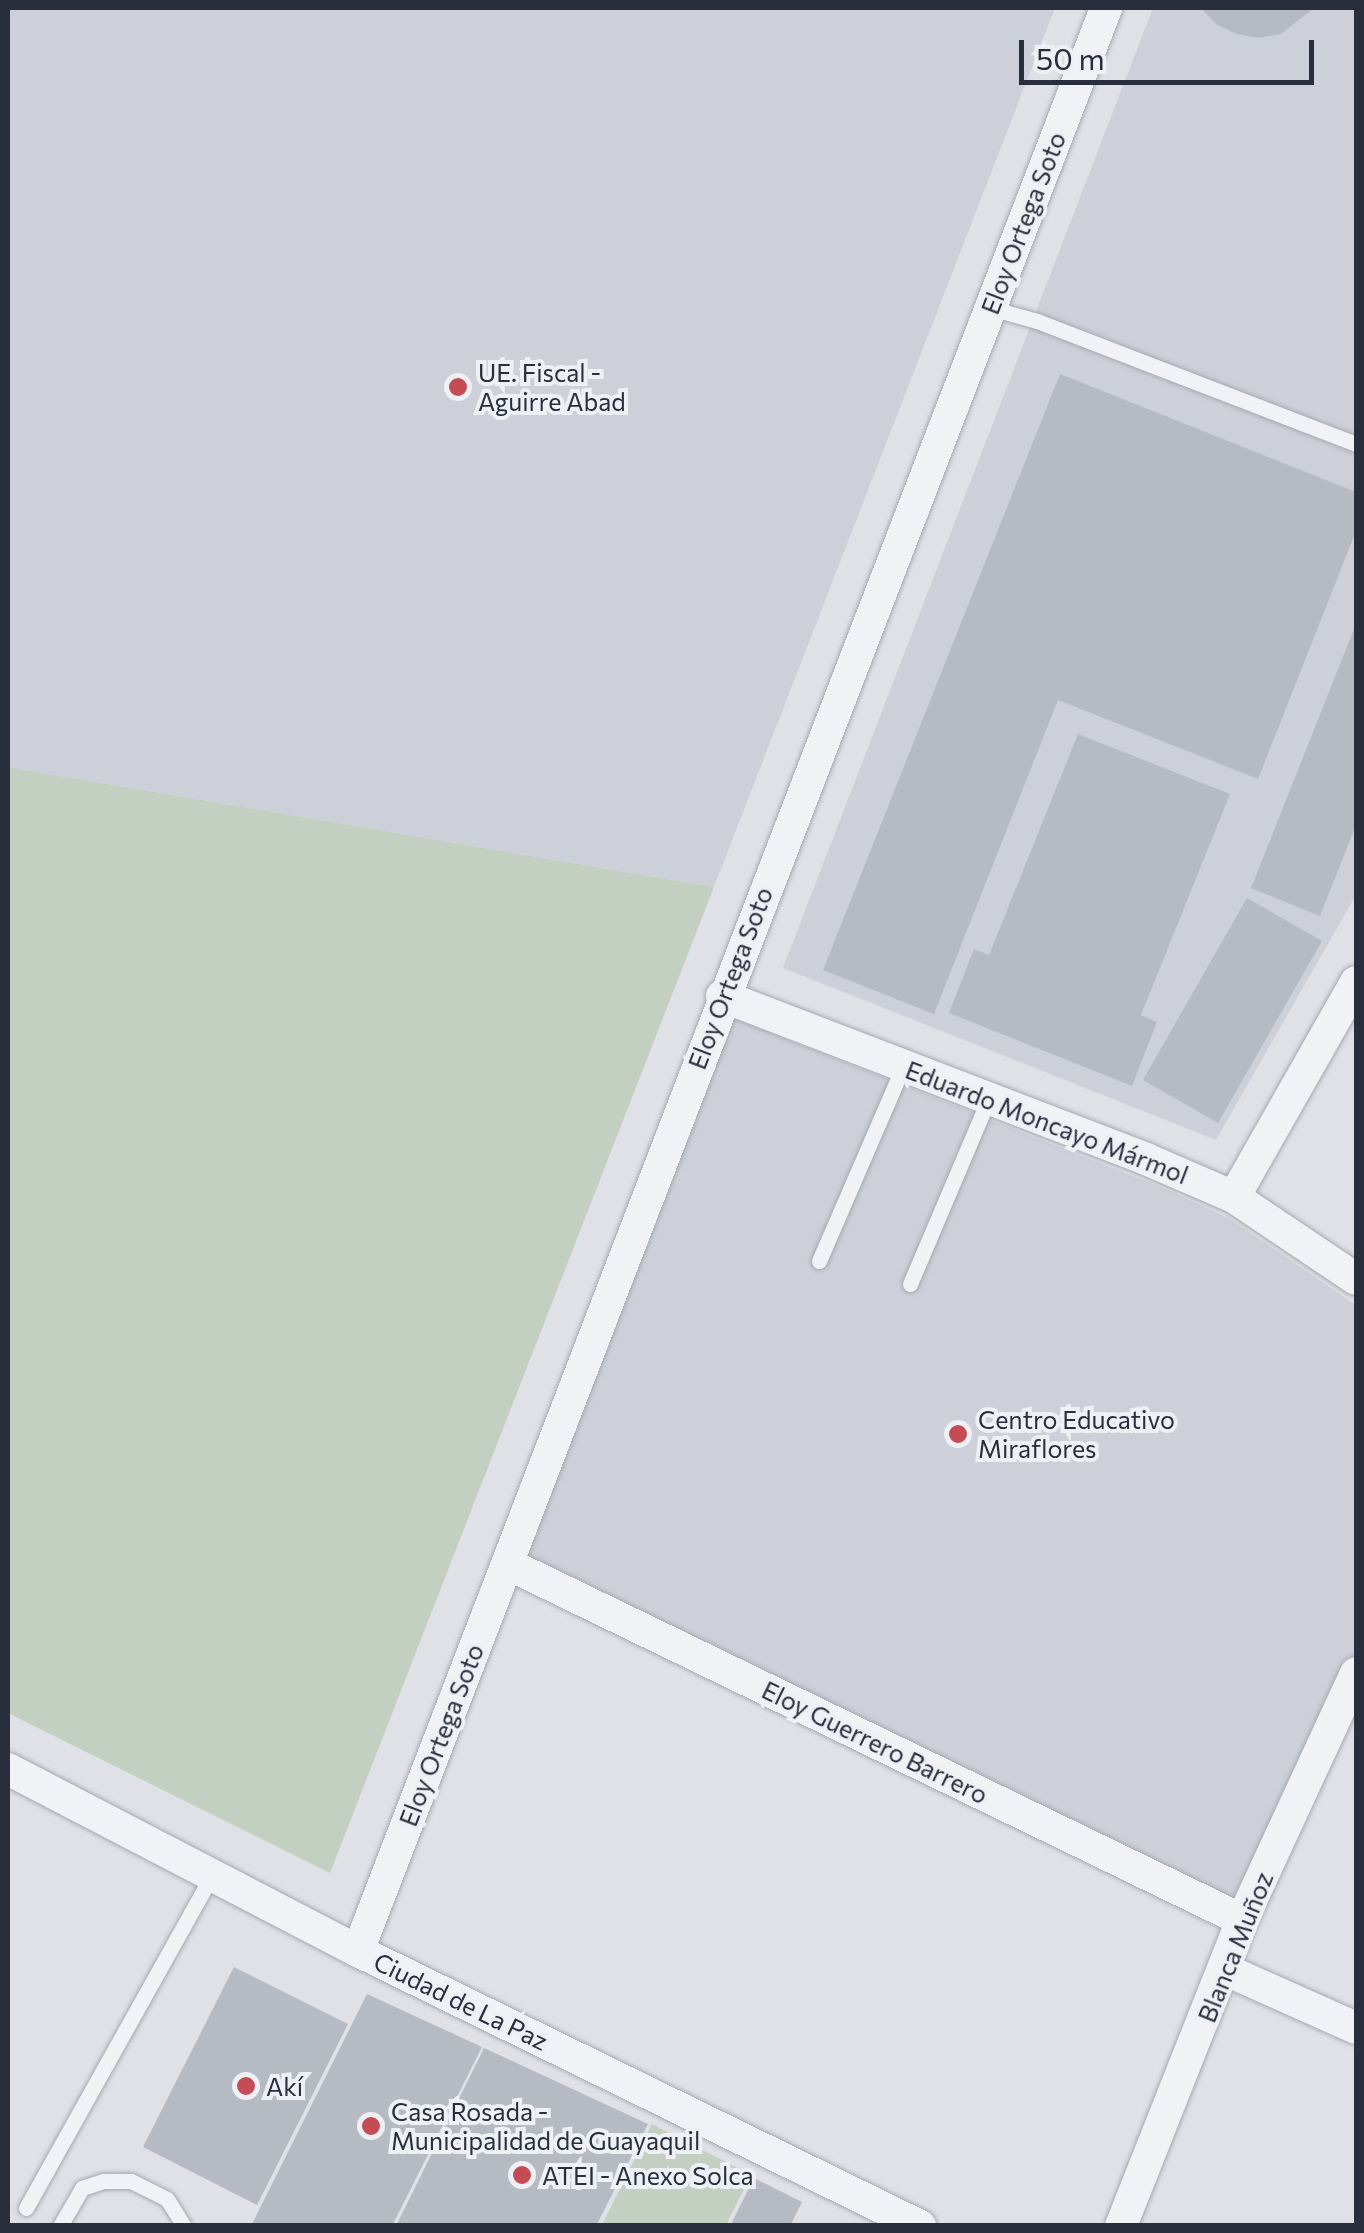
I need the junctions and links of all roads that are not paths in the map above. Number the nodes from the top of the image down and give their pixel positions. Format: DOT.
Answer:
graph roads {
  1 [pos="1106,8"];
  2 [pos="990,308"];
  3 [pos="1354,438"];
  4 [pos="1356,982"];
  5 [pos="722,996"];
  6 [pos="904,1066"];
  7 [pos="989,1098"];
  8 [pos="1234,1197"];
  9 [pos="819,1261"];
  10 [pos="1356,1279"];
  11 [pos="910,1284"];
  12 [pos="508,1564"];
  13 [pos="1356,1673"];
  14 [pos="8,1768"];
  15 [pos="212,1875"];
  16 [pos="1242,1920"];
  17 [pos="358,1951"];
  18 [pos="1226,1970"];
  19 [pos="1356,2028"];
  20 [pos="26,2208"];
  21 [pos="60,2226"];
  22 [pos="184,2226"];
  23 [pos="920,2226"];
  24 [pos="1120,2226"];
  1 -- 2 [label="street, Eloy Ortega Soto"];
  2 -- 3 [label="lane"];
  2 -- 5 [label="street, Eloy Ortega Soto"];
  4 -- 8 [label="street"];
  5 -- 6 [label="street, Eduardo Moncayo Mármol"];
  5 -- 12 [label="street, Eloy Ortega Soto"];
  6 -- 7 [label="street, Eduardo Moncayo Mármol"];
  6 -- 9 [label="lane"];
  7 -- 8 [label="street, Eduardo Moncayo Mármol"];
  7 -- 11 [label="lane"];
  8 -- 10 [label="street, Eduardo Moncayo Mármol"];
  12 -- 16 [label="street, Eloy Guerrero Barrero"];
  12 -- 17 [label="street, Eloy Ortega Soto"];
  13 -- 16 [label="street, Blanca Muñoz"];
  14 -- 15 [label="street, Ciudad de La Paz"];
  15 -- 17 [label="street, Ciudad de La Paz"];
  15 -- 20 [label="lane"];
  16 -- 18 [label="street, Blanca Muñoz"];
  17 -- 23 [label="street, Ciudad de La Paz"];
  18 -- 19 [label="street"];
  18 -- 24 [label="street, Blanca Muñoz"];
  21 -- 22 [label="lane"];
}
